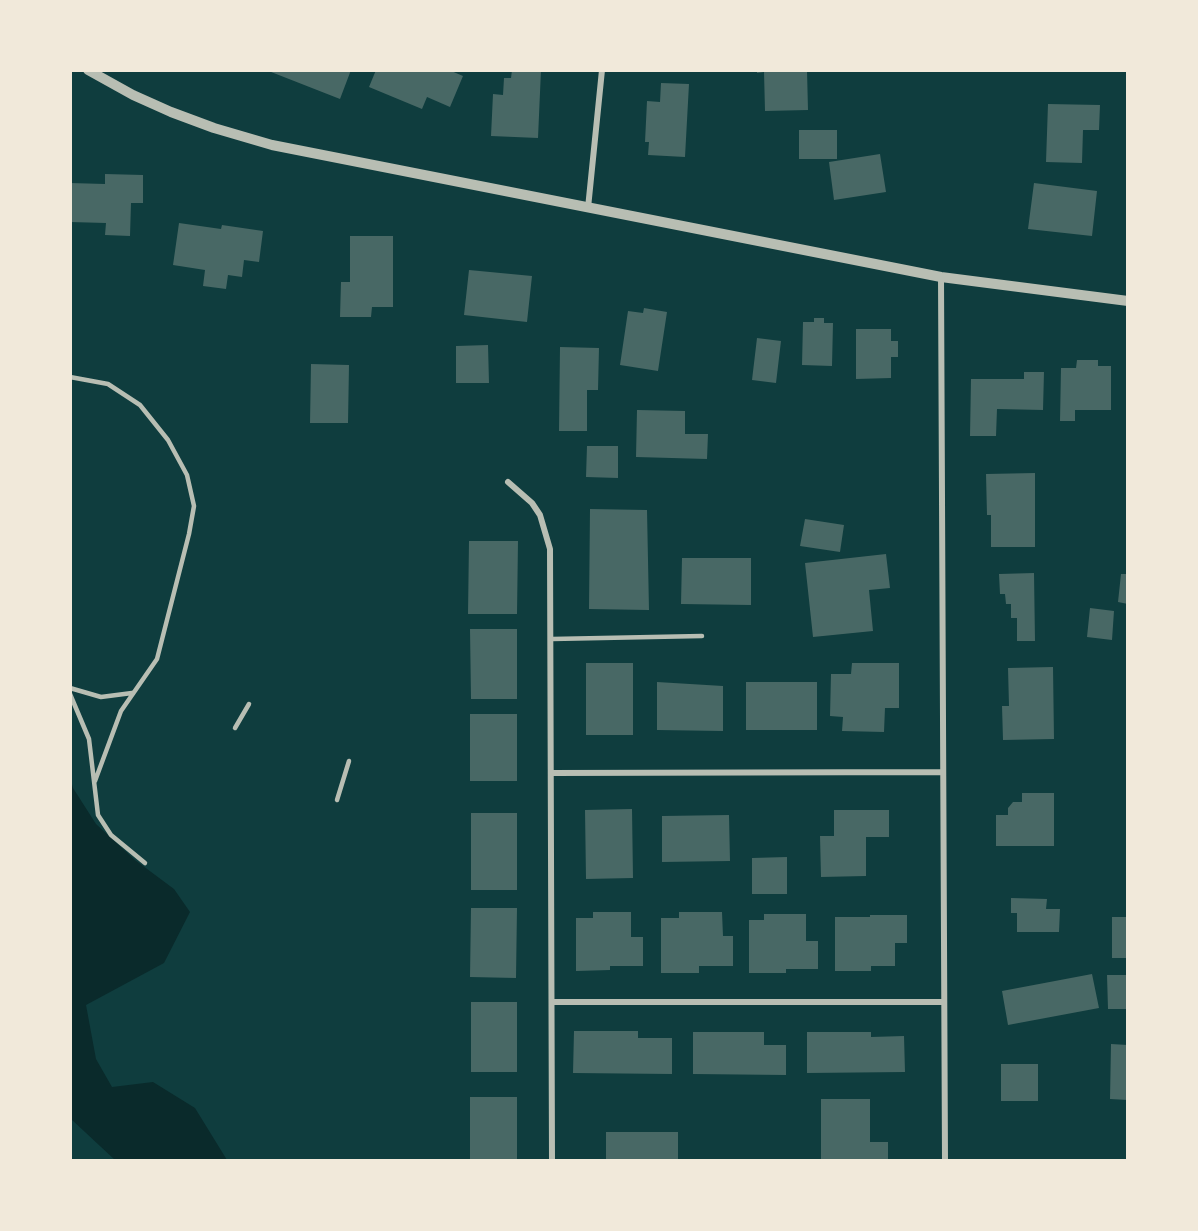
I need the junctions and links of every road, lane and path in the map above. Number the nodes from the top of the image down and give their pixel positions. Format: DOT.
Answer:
graph roads {
  1 [pos="88,70"];
  2 [pos="602,70"];
  3 [pos="588,208"];
  4 [pos="941,277"];
  5 [pos="1128,301"];
  6 [pos="70,377"];
  7 [pos="508,482"];
  8 [pos="702,636"];
  9 [pos="552,639"];
  10 [pos="70,688"];
  11 [pos="133,693"];
  12 [pos="70,694"];
  13 [pos="249,704"];
  14 [pos="234,728"];
  15 [pos="349,761"];
  16 [pos="943,772"];
  17 [pos="552,773"];
  18 [pos="94,782"];
  19 [pos="337,800"];
  20 [pos="145,863"];
  21 [pos="552,1002"];
  22 [pos="944,1002"];
  23 [pos="552,1161"];
  24 [pos="945,1161"];
  1 -- 3 [label="street"];
  2 -- 3 [label="street"];
  3 -- 4 [label="street"];
  4 -- 5 [label="street"];
  4 -- 16 [label="street"];
  6 -- 11 [label="lane"];
  7 -- 9 [label="street"];
  8 -- 9 [label="lane"];
  9 -- 17 [label="street"];
  10 -- 11 [label="lane"];
  11 -- 18 [label="lane"];
  12 -- 18 [label="lane"];
  13 -- 14 [label="lane"];
  15 -- 19 [label="lane"];
  16 -- 17 [label="street"];
  16 -- 22 [label="street"];
  17 -- 21 [label="street"];
  18 -- 20 [label="lane"];
  21 -- 22 [label="street"];
  21 -- 23 [label="street"];
  22 -- 24 [label="street"];
}
